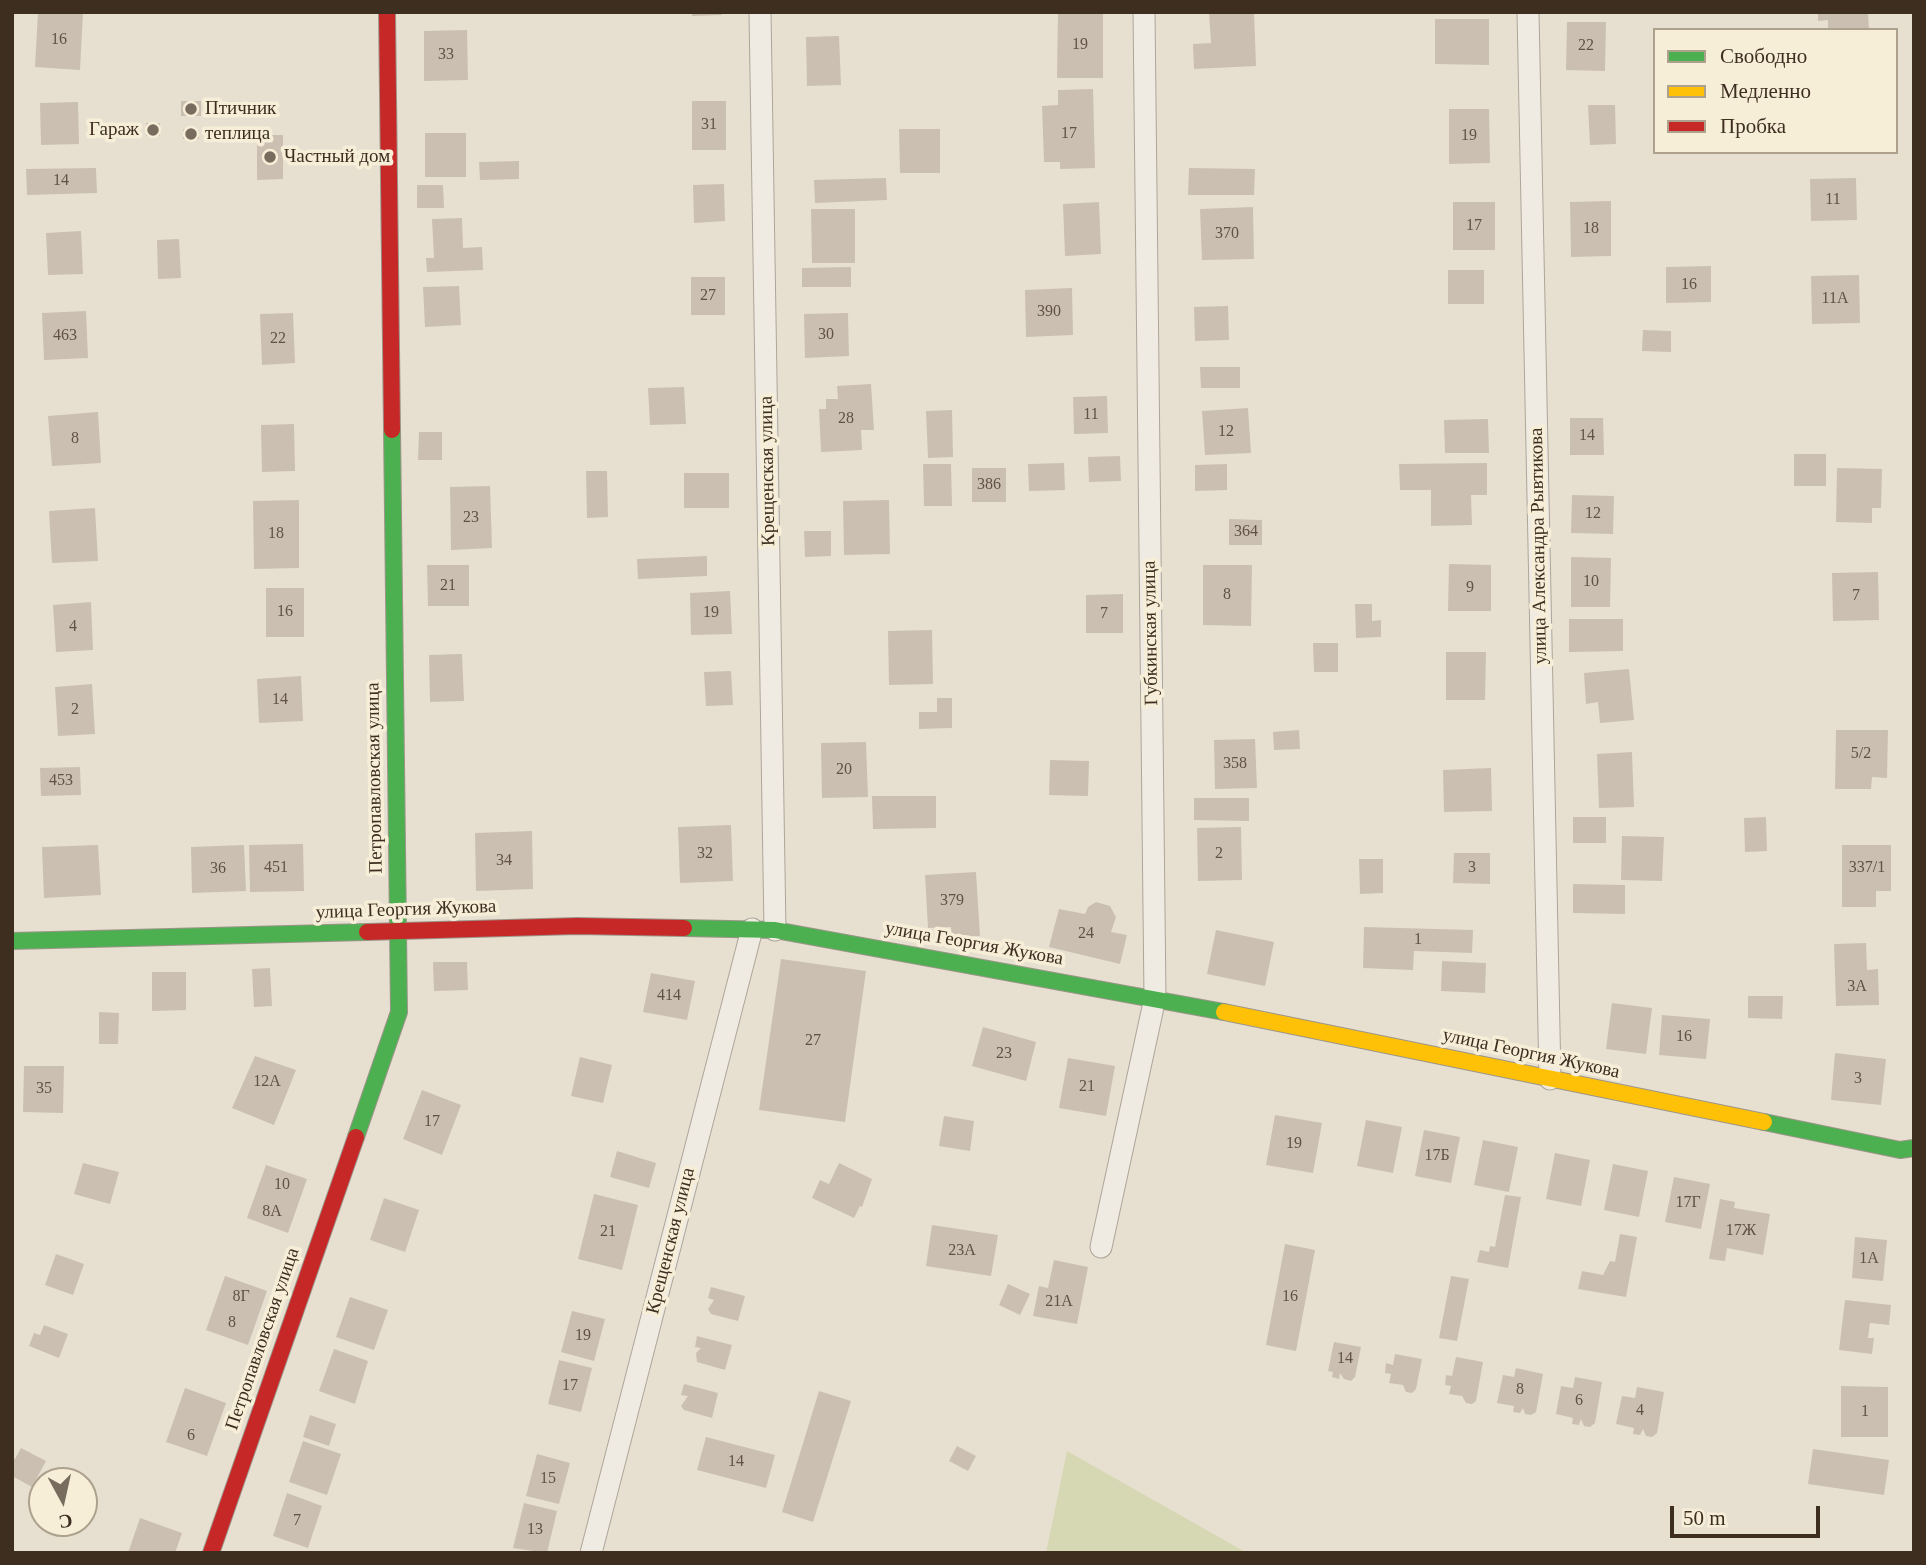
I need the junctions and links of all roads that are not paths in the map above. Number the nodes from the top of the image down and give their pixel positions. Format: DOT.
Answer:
graph roads {
  1 [pos="387,12"];
  2 [pos="760,12"];
  3 [pos="1144,12"];
  4 [pos="1528,12"];
  5 [pos="752,929"];
  6 [pos="775,930"];
  7 [pos="398,931"];
  8 [pos="12,942"];
  9 [pos="1155,998"];
  10 [pos="1550,1079"];
  11 [pos="1914,1148"];
  12 [pos="1101,1247"];
  13 [pos="211,1553"];
  14 [pos="591,1553"];
  1 -- 7 [label="street, Петропавловская улица"];
  2 -- 6 [label="street, Крещенская улица"];
  3 -- 9 [label="street, Губкинская улица"];
  4 -- 10 [label="street, улица Александра Рывтикова"];
  5 -- 6 [label="street, улица Георгия Жукова"];
  5 -- 7 [label="street, улица Георгия Жукова"];
  5 -- 14 [label="street, Крещенская улица"];
  6 -- 9 [label="street, улица Георгия Жукова"];
  7 -- 8 [label="street, улица Георгия Жукова"];
  7 -- 13 [label="street, Петропавловская улица"];
  9 -- 10 [label="street, улица Георгия Жукова"];
  9 -- 12 [label="street, Губкинская улица"];
  10 -- 11 [label="street, улица Георгия Жукова"];
}
